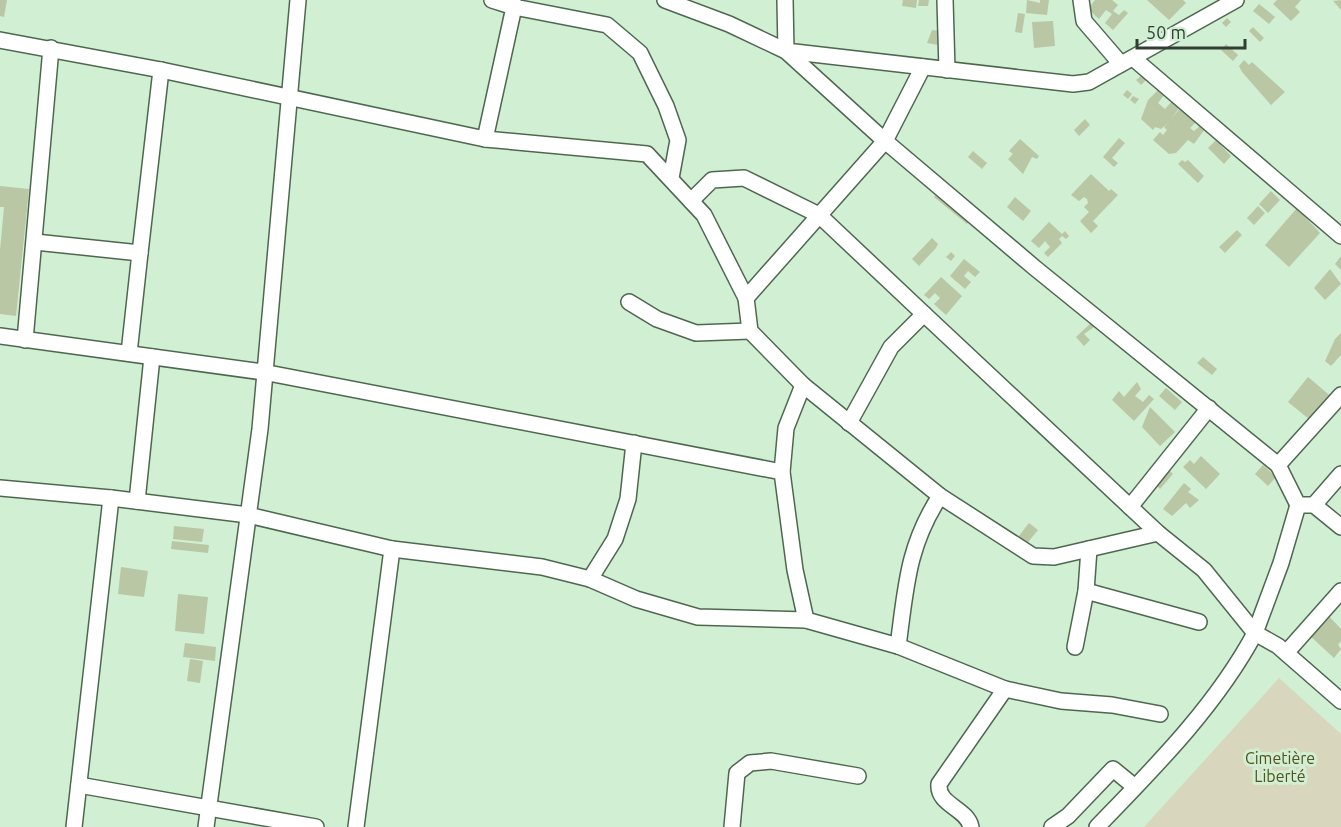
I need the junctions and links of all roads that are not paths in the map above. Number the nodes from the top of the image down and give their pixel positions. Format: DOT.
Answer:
graph roads {
  1 [pos="298,0"];
  2 [pos="492,0"];
  3 [pos="665,0"];
  4 [pos="785,0"];
  5 [pos="945,0"];
  6 [pos="1080,0"];
  7 [pos="1236,0"];
  8 [pos="514,3"];
  9 [pos="0,40"];
  10 [pos="51,48"];
  11 [pos="786,51"];
  12 [pos="1127,61"];
  13 [pos="923,67"];
  14 [pos="161,69"];
  15 [pos="946,70"];
  16 [pos="291,99"];
  17 [pos="485,139"];
  18 [pos="885,141"];
  19 [pos="671,178"];
  20 [pos="691,201"];
  21 [pos="819,215"];
  22 [pos="1341,236"];
  23 [pos="35,242"];
  24 [pos="140,254"];
  25 [pos="746,298"];
  26 [pos="629,302"];
  27 [pos="924,314"];
  28 [pos="750,331"];
  29 [pos="0,336"];
  30 [pos="25,340"];
  31 [pos="129,353"];
  32 [pos="152,357"];
  33 [pos="263,372"];
  34 [pos="803,385"];
  35 [pos="1341,395"];
  36 [pos="1209,408"];
  37 [pos="849,423"];
  38 [pos="634,443"];
  39 [pos="1278,465"];
  40 [pos="782,472"];
  41 [pos="1341,474"];
  42 [pos="0,488"];
  43 [pos="940,496"];
  44 [pos="111,498"];
  45 [pos="137,501"];
  46 [pos="1298,505"];
  47 [pos="1314,505"];
  48 [pos="1130,507"];
  49 [pos="248,514"];
  50 [pos="1341,527"];
  51 [pos="1158,532"];
  52 [pos="392,549"];
  53 [pos="1089,549"];
  54 [pos="590,579"];
  55 [pos="1086,591"];
  56 [pos="1341,591"];
  57 [pos="806,620"];
  58 [pos="1199,622"];
  59 [pos="1255,633"];
  60 [pos="898,646"];
  61 [pos="1075,647"];
  62 [pos="1286,653"];
  63 [pos="1005,689"];
  64 [pos="1341,701"];
  65 [pos="1160,714"];
  66 [pos="858,777"];
  67 [pos="79,785"];
  68 [pos="1136,787"];
  69 [pos="209,808"];
  70 [pos="74,827"];
  71 [pos="206,827"];
  72 [pos="316,827"];
  73 [pos="356,827"];
  74 [pos="732,827"];
  75 [pos="971,827"];
  76 [pos="1052,827"];
  77 [pos="1097,827"];
  1 -- 16 [label="street"];
  2 -- 8 [label="street"];
  3 -- 11 [label="street"];
  4 -- 11 [label="street"];
  5 -- 15 [label="street"];
  6 -- 12 [label="street"];
  7 -- 12 [label="street"];
  8 -- 17 [label="street"];
  8 -- 19 [label="street"];
  9 -- 10 [label="street"];
  10 -- 14 [label="street"];
  10 -- 23 [label="street"];
  11 -- 13 [label="street"];
  11 -- 18 [label="street"];
  12 -- 15 [label="street"];
  12 -- 22 [label="street"];
  13 -- 15 [label="street"];
  13 -- 18 [label="street"];
  14 -- 16 [label="street"];
  14 -- 24 [label="street"];
  16 -- 17 [label="street"];
  16 -- 33 [label="street"];
  17 -- 19 [label="street"];
  18 -- 21 [label="street"];
  18 -- 36 [label="street"];
  19 -- 20 [label="street"];
  20 -- 21 [label="street"];
  20 -- 25 [label="street"];
  21 -- 25 [label="street"];
  21 -- 27 [label="street"];
  23 -- 24 [label="street"];
  23 -- 30 [label="street"];
  24 -- 31 [label="street"];
  25 -- 28 [label="street"];
  26 -- 28 [label="street"];
  27 -- 37 [label="street"];
  27 -- 48 [label="street"];
  28 -- 34 [label="street"];
  29 -- 30 [label="street"];
  30 -- 31 [label="street"];
  31 -- 32 [label="street"];
  32 -- 33 [label="street"];
  32 -- 45 [label="street"];
  33 -- 38 [label="street"];
  33 -- 49 [label="street"];
  34 -- 37 [label="street"];
  34 -- 40 [label="street"];
  35 -- 39 [label="street"];
  36 -- 39 [label="street"];
  36 -- 48 [label="street"];
  37 -- 43 [label="street"];
  38 -- 40 [label="street"];
  38 -- 54 [label="street"];
  39 -- 46 [label="street"];
  40 -- 57 [label="street"];
  41 -- 47 [label="street"];
  42 -- 44 [label="street"];
  43 -- 53 [label="street"];
  43 -- 60 [label="street"];
  44 -- 45 [label="street"];
  44 -- 67 [label="street"];
  45 -- 49 [label="street"];
  46 -- 47 [label="street"];
  46 -- 59 [label="street"];
  47 -- 50 [label="street"];
  48 -- 51 [label="street"];
  49 -- 52 [label="street"];
  49 -- 69 [label="street"];
  51 -- 53 [label="street"];
  51 -- 59 [label="street"];
  52 -- 54 [label="street"];
  52 -- 73 [label="street"];
  53 -- 55 [label="street"];
  54 -- 57 [label="street"];
  55 -- 58 [label="street"];
  55 -- 61 [label="street"];
  56 -- 62 [label="street"];
  57 -- 60 [label="street"];
  59 -- 62 [label="street"];
  59 -- 68 [label="street"];
  60 -- 63 [label="street"];
  62 -- 64 [label="street"];
  63 -- 65 [label="street"];
  63 -- 75 [label="street"];
  66 -- 74 [label="street"];
  67 -- 69 [label="street"];
  67 -- 70 [label="street"];
  68 -- 76 [label="street"];
  68 -- 77 [label="street"];
  69 -- 71 [label="street"];
  69 -- 72 [label="street"];
}
